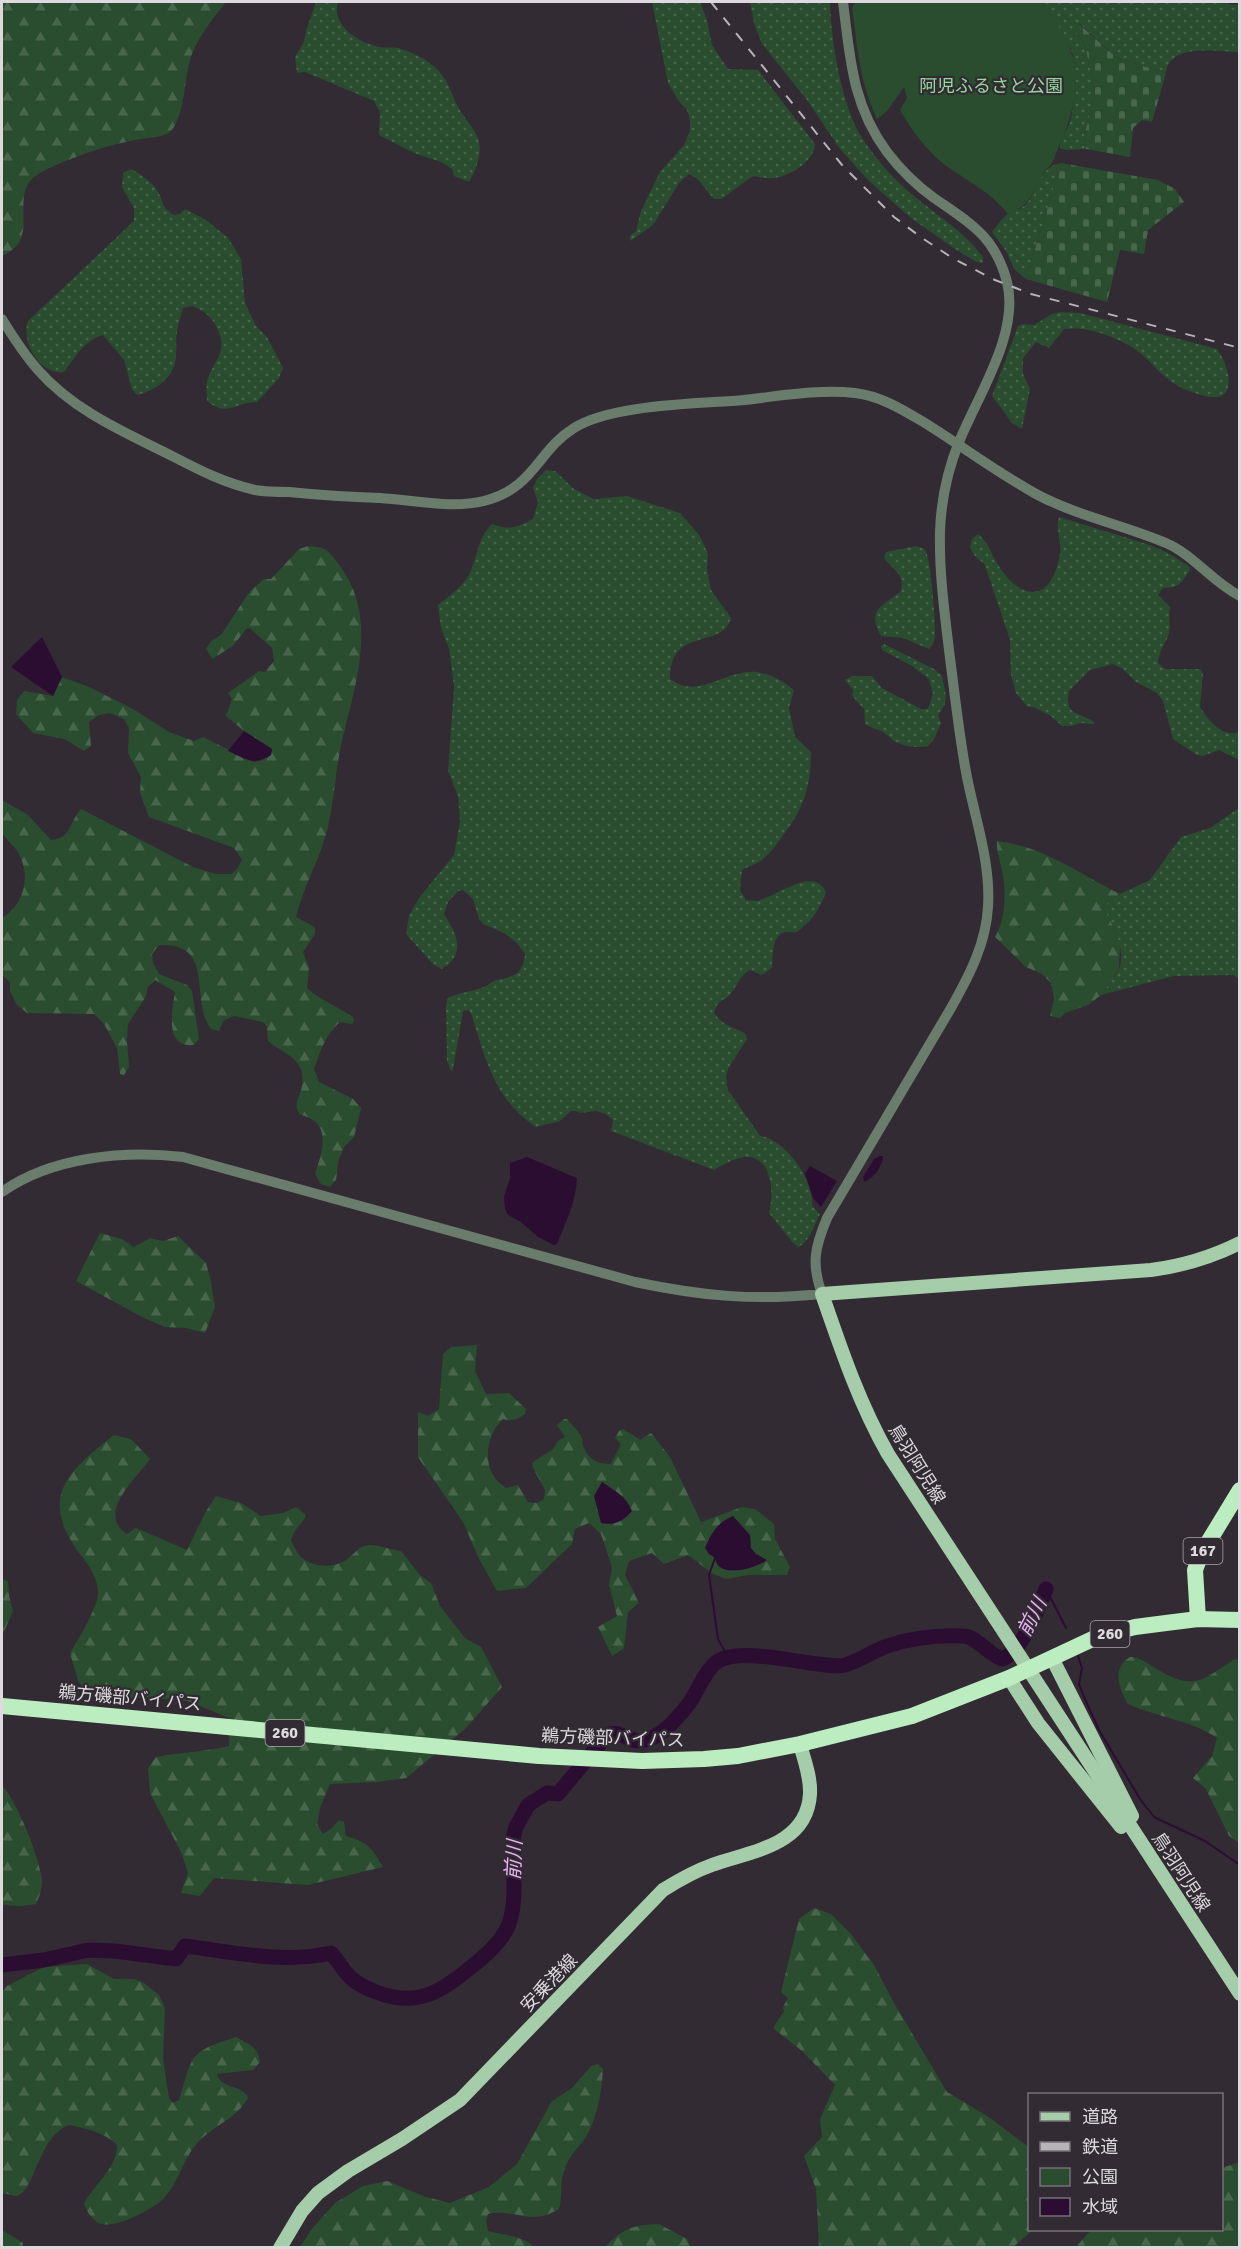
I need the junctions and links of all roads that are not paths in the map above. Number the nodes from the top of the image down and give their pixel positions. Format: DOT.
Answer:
graph roads {
  1 [pos="843,2"];
  2 [pos="2,319"];
  3 [pos="959,444"];
  4 [pos="1239,596"];
  5 [pos="2,1192"];
  6 [pos="1239,1243"];
  7 [pos="822,1294"];
  8 [pos="1239,1490"];
  9 [pos="1198,1619"];
  10 [pos="1239,1620"];
  11 [pos="1052,1658"];
  12 [pos="1009,1678"];
  13 [pos="2,1706"];
  14 [pos="800,1744"];
  15 [pos="1164,1880"];
  16 [pos="1239,1994"];
  17 [pos="280,2247"];
  1 -- 3 [label="street"];
  2 -- 3 [label="street"];
  3 -- 4 [label="street"];
  3 -- 7 [label="street"];
  5 -- 7 [label="street"];
  6 -- 7 [label="main road"];
  7 -- 15 [label="main road, 鳥羽阿児線"];
  8 -- 9 [label="highway, 167"];
  9 -- 10 [label="highway, 鵜方磯部バイパス"];
  9 -- 11 [label="highway, 鵜方磯部バイパス / 260"];
  11 -- 12 [label="highway, 鵜方磯部バイパス / 260"];
  11 -- 15 [label="main road"];
  12 -- 14 [label="highway, 鵜方磯部バイパス / 260"];
  12 -- 15 [label="main road"];
  13 -- 14 [label="highway, 鵜方磯部バイパス / 260"];
  14 -- 17 [label="main road, 安乗港線"];
  15 -- 16 [label="main road, 鳥羽阿児線"];
}
